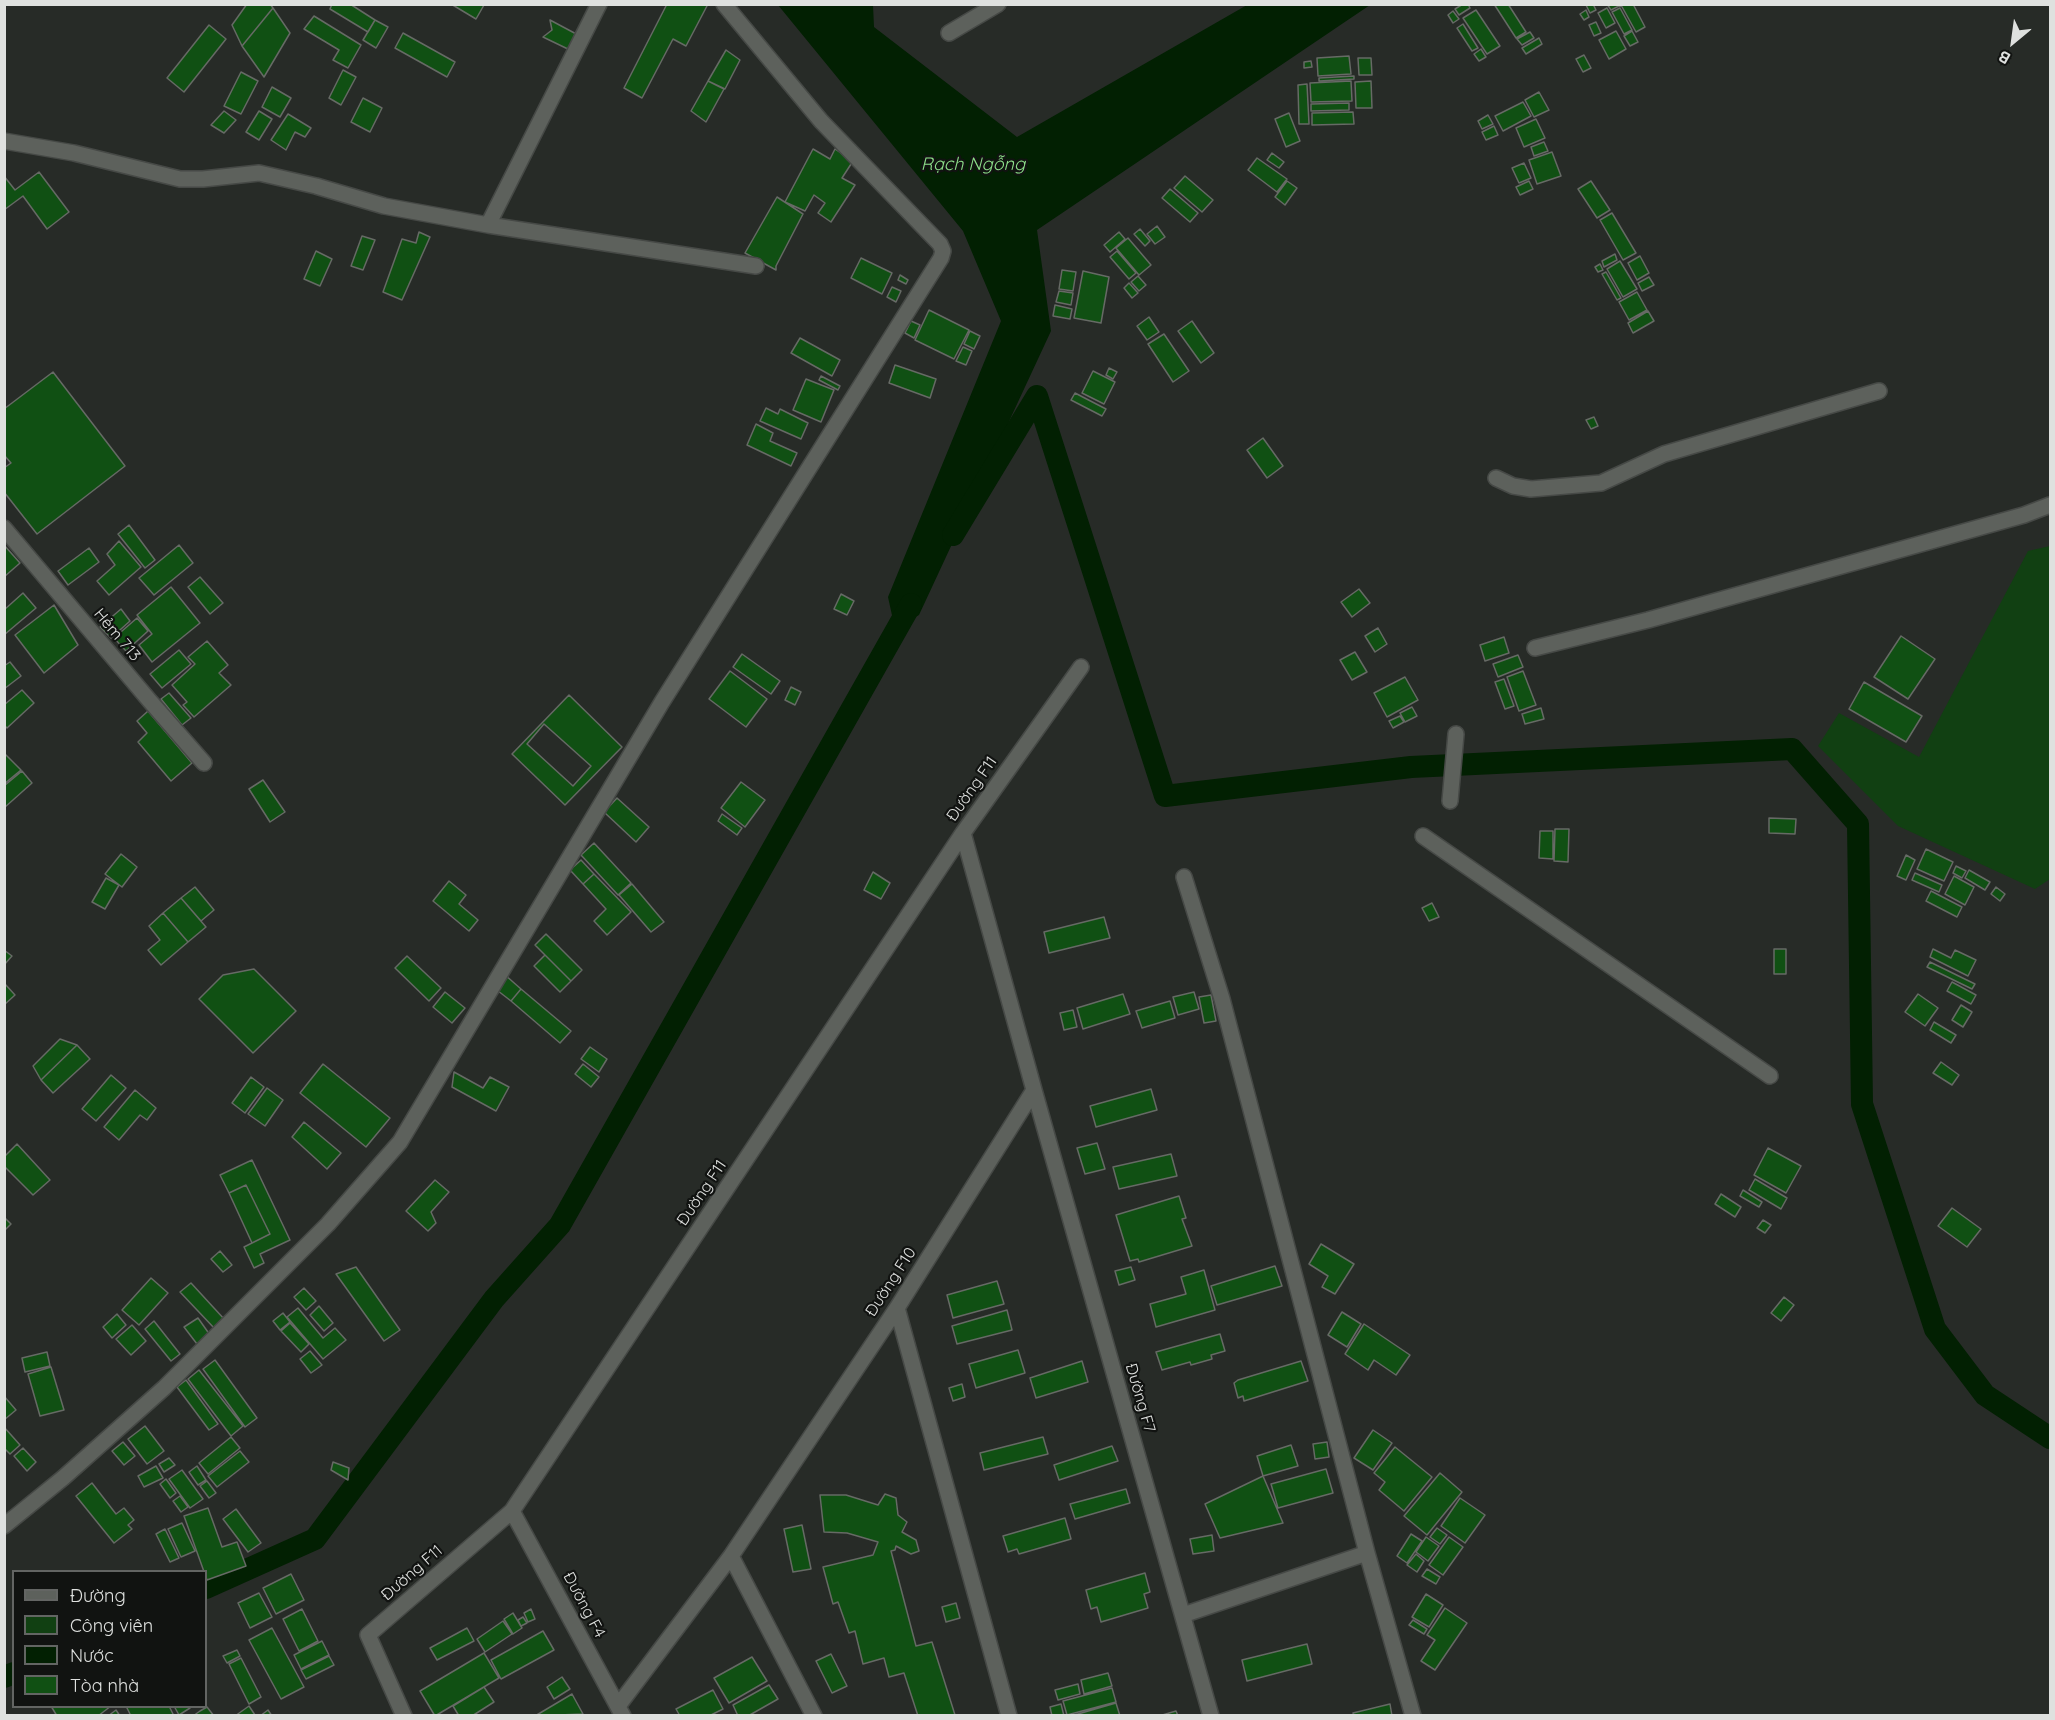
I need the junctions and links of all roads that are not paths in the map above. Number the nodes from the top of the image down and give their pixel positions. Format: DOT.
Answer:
graph roads {
  1 [pos="599,4"];
  2 [pos="724,4"];
  3 [pos="998,4"];
  4 [pos="949,33"];
  5 [pos="4,141"];
  6 [pos="488,225"];
  7 [pos="756,266"];
  8 [pos="1879,391"];
  9 [pos="1496,478"];
  10 [pos="2050,505"];
  11 [pos="4,528"];
  12 [pos="1535,648"];
  13 [pos="1081,667"];
  14 [pos="1456,734"];
  15 [pos="204,763"];
  16 [pos="1450,801"];
  17 [pos="963,833"];
  18 [pos="1423,836"];
  19 [pos="1184,877"];
  20 [pos="1770,1076"];
  21 [pos="1034,1090"];
  22 [pos="897,1308"];
  23 [pos="512,1511"];
  24 [pos="4,1526"];
  25 [pos="1367,1552"];
  26 [pos="730,1556"];
  27 [pos="1183,1615"];
  28 [pos="621,1711"];
  29 [pos="404,1716"];
  30 [pos="814,1716"];
  31 [pos="1009,1716"];
  32 [pos="1211,1716"];
  33 [pos="1413,1716"];
  1 -- 6 [label="street"];
  2 -- 24 [label="street"];
  3 -- 4 [label="street"];
  5 -- 6 [label="street"];
  6 -- 7 [label="street"];
  8 -- 9 [label="street"];
  10 -- 12 [label="street"];
  11 -- 15 [label="street, Hẻm 713"];
  13 -- 17 [label="street, Đường F11"];
  14 -- 16 [label="street"];
  17 -- 21 [label="street"];
  17 -- 23 [label="street, Đường F11"];
  18 -- 20 [label="street"];
  19 -- 25 [label="street"];
  21 -- 22 [label="street, Đường F10"];
  21 -- 27 [label="street, Đường F7"];
  22 -- 26 [label="street, Đường F10"];
  22 -- 31 [label="street"];
  23 -- 28 [label="street, Đường F4"];
  23 -- 29 [label="street, Đường F11"];
  25 -- 27 [label="street"];
  25 -- 33 [label="street"];
  26 -- 28 [label="street, Đường F10"];
  26 -- 30 [label="street"];
  27 -- 32 [label="street, Đường F7"];
}
